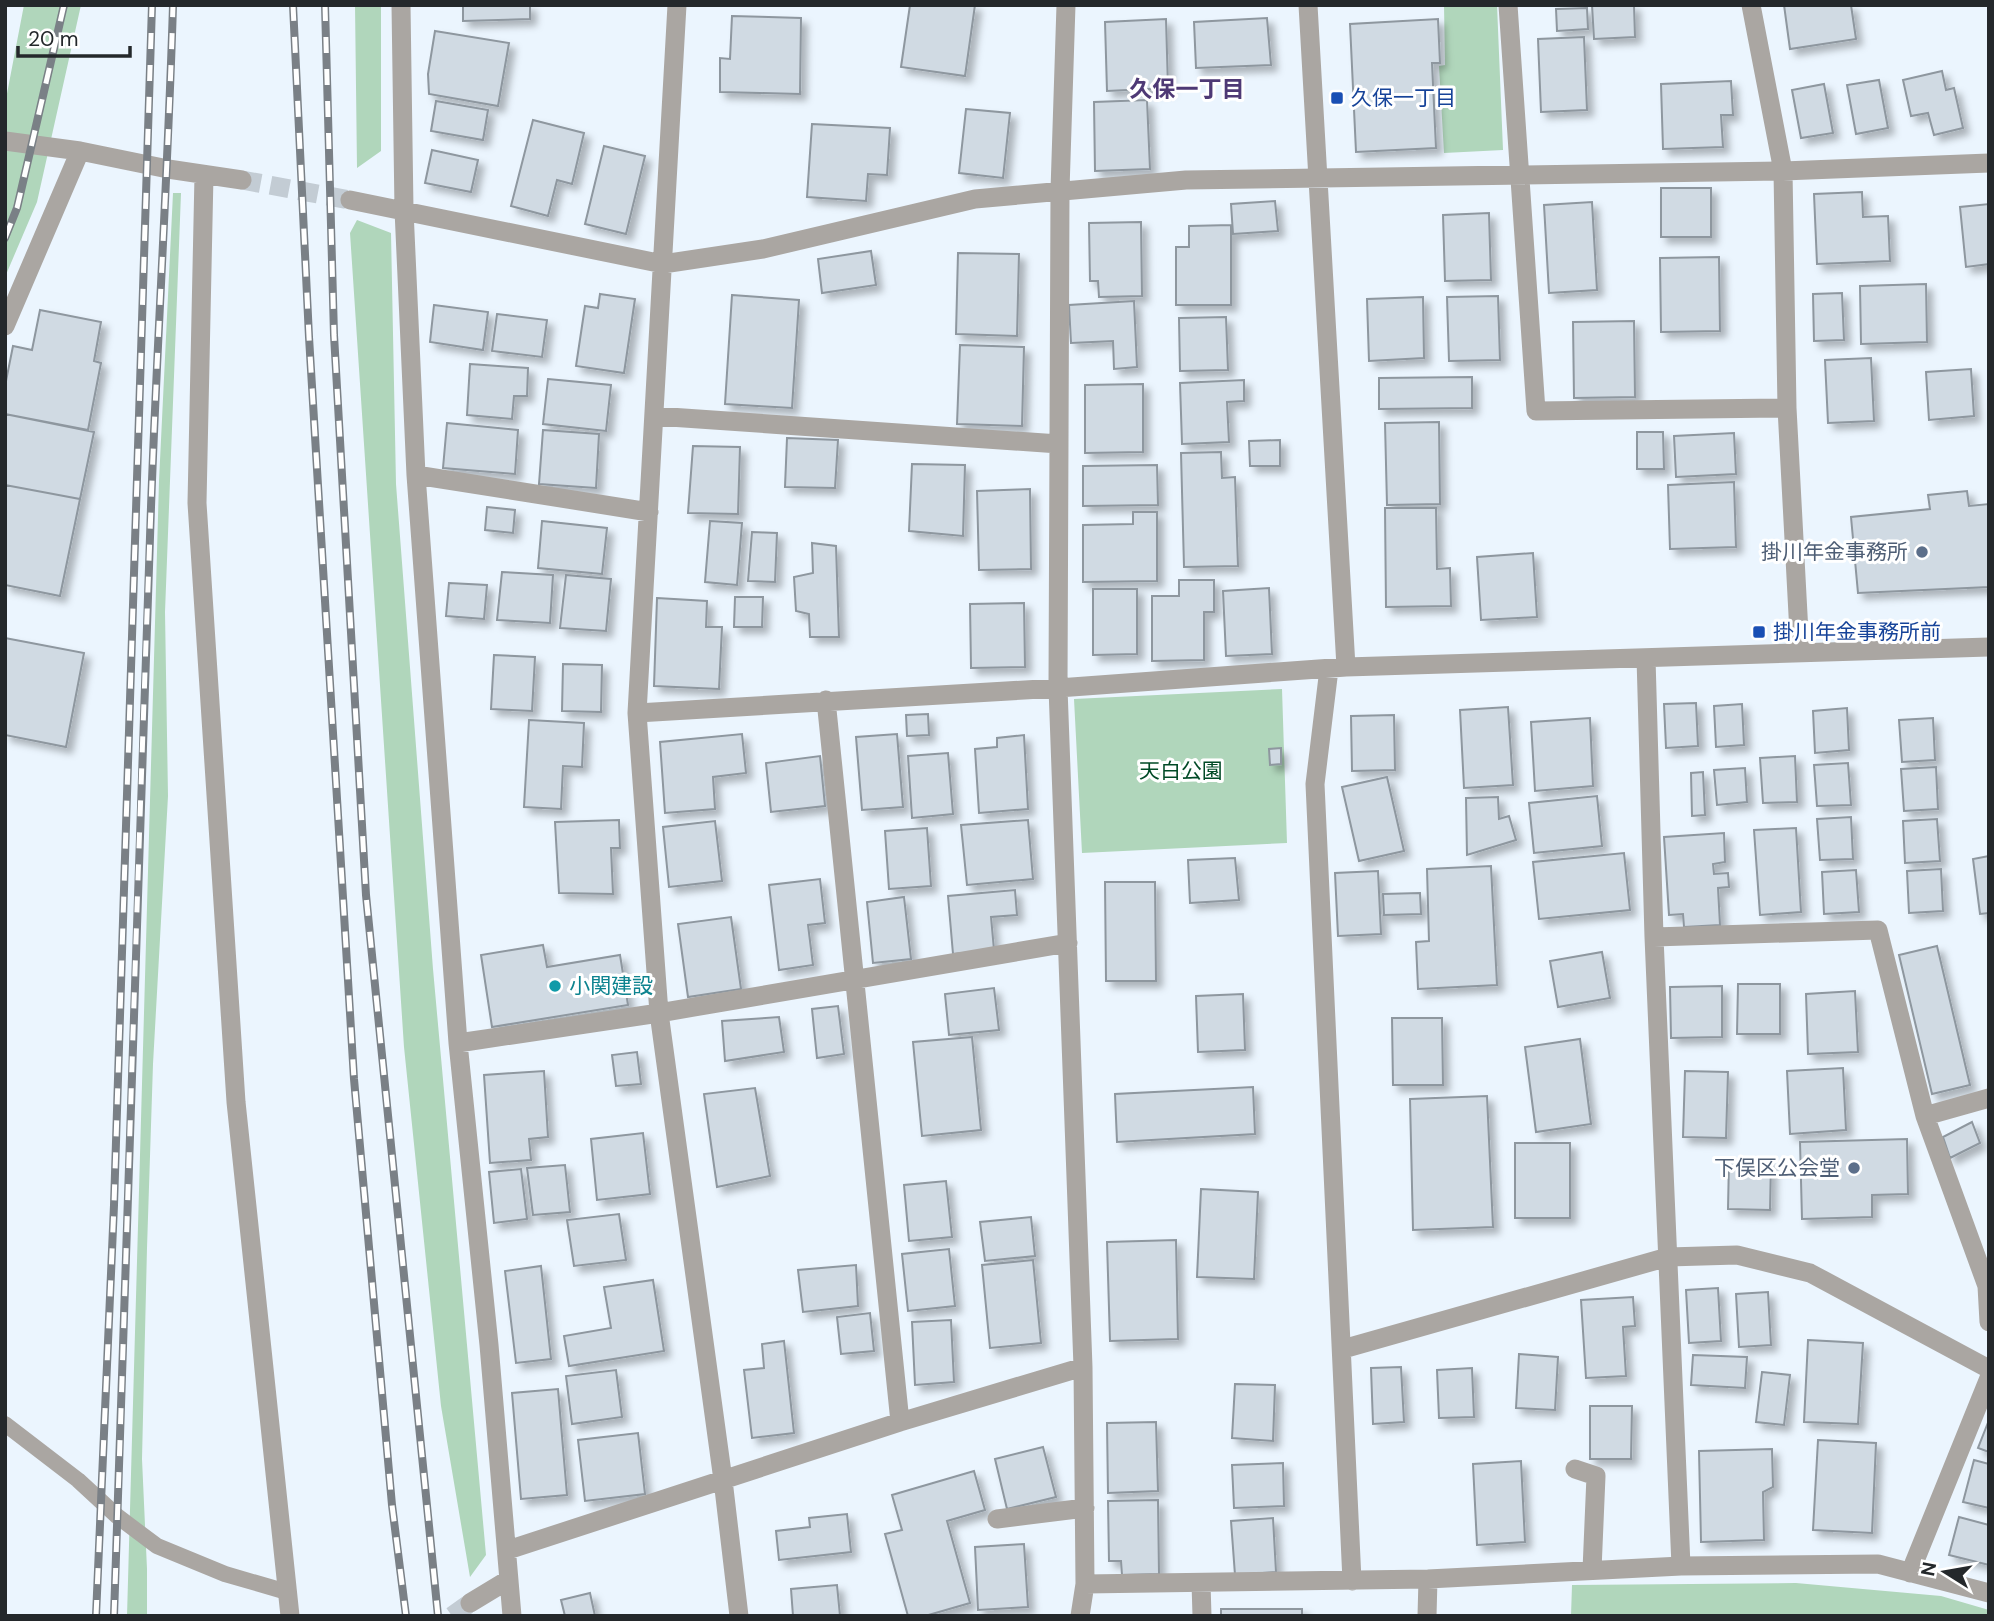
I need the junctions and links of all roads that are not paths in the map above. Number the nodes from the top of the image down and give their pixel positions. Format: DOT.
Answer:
graph roads {
  1 [pos="401,5"];
  2 [pos="677,5"];
  3 [pos="1066,5"];
  4 [pos="1308,5"];
  5 [pos="1508,5"];
  6 [pos="1751,5"];
  7 [pos="5,141"];
  8 [pos="80,151"];
  9 [pos="1989,163"];
  10 [pos="1783,171"];
  11 [pos="204,174"];
  12 [pos="1521,175"];
  13 [pos="1316,178"];
  14 [pos="242,180"];
  15 [pos="1060,190"];
  16 [pos="350,200"];
  17 [pos="404,210"];
  18 [pos="663,264"];
  19 [pos="5,326"];
  20 [pos="1787,408"];
  21 [pos="655,416"];
  22 [pos="1059,444"];
  23 [pos="416,475"];
  24 [pos="649,512"];
  25 [pos="1989,647"];
  26 [pos="1800,652"];
  27 [pos="1646,658"];
  28 [pos="1337,668"];
  29 [pos="1058,688"];
  30 [pos="826,701"];
  31 [pos="637,713"];
  32 [pos="1654,937"];
  33 [pos="1068,943"];
  34 [pos="853,979"];
  35 [pos="659,1013"];
  36 [pos="458,1043"];
  37 [pos="1989,1098"];
  38 [pos="1925,1116"];
  39 [pos="1668,1257"];
  40 [pos="1989,1322"];
  41 [pos="1343,1349"];
  42 [pos="1083,1367"];
  43 [pos="1989,1369"];
  44 [pos="1989,1378"];
  45 [pos="900,1422"];
  46 [pos="5,1424"];
  47 [pos="1576,1469"];
  48 [pos="723,1479"];
  49 [pos="1084,1508"];
  50 [pos="997,1519"];
  51 [pos="508,1550"];
  52 [pos="1681,1566"];
  53 [pos="1592,1570"];
  54 [pos="1910,1573"];
  55 [pos="1428,1579"];
  56 [pos="508,1580"];
  57 [pos="1352,1581"];
  58 [pos="1201,1583"];
  59 [pos="1085,1584"];
  60 [pos="287,1592"];
  61 [pos="1989,1593"];
  62 [pos="470,1603"];
  63 [pos="290,1616"];
  64 [pos="512,1616"];
  65 [pos="738,1616"];
  66 [pos="1080,1616"];
  67 [pos="1202,1616"];
  68 [pos="1427,1616"];
  1 -- 17 [label="street"];
  2 -- 18 [label="street"];
  3 -- 15 [label="street"];
  4 -- 13 [label="street"];
  5 -- 12 [label="street"];
  6 -- 10 [label="street"];
  7 -- 8 [label="street"];
  8 -- 11 [label="street"];
  8 -- 19 [label="street"];
  9 -- 10 [label="street"];
  10 -- 12 [label="street"];
  10 -- 20 [label="street"];
  11 -- 14 [label="street"];
  11 -- 60 [label="street"];
  12 -- 13 [label="street"];
  12 -- 20 [label="street"];
  13 -- 15 [label="street"];
  13 -- 28 [label="street"];
  15 -- 18 [label="street"];
  15 -- 22 [label="street"];
  16 -- 17 [label="street"];
  17 -- 18 [label="street"];
  17 -- 23 [label="street"];
  18 -- 21 [label="street"];
  20 -- 26 [label="street"];
  21 -- 22 [label="street"];
  21 -- 24 [label="street"];
  22 -- 29 [label="street"];
  23 -- 24 [label="street"];
  23 -- 36 [label="street"];
  24 -- 31 [label="street"];
  25 -- 26 [label="street"];
  26 -- 27 [label="street"];
  27 -- 28 [label="street"];
  27 -- 32 [label="street"];
  28 -- 29 [label="street"];
  28 -- 41 [label="street"];
  29 -- 30 [label="street"];
  29 -- 33 [label="street"];
  30 -- 31 [label="street"];
  30 -- 34 [label="street"];
  31 -- 35 [label="street"];
  32 -- 38 [label="street"];
  32 -- 39 [label="street"];
  33 -- 34 [label="street"];
  33 -- 42 [label="street"];
  34 -- 35 [label="street"];
  34 -- 45 [label="street"];
  35 -- 36 [label="street"];
  35 -- 48 [label="street"];
  36 -- 51 [label="street"];
  37 -- 38 [label="street"];
  38 -- 40 [label="street"];
  39 -- 41 [label="street"];
  39 -- 43 [label="street"];
  39 -- 52 [label="street"];
  41 -- 57 [label="street"];
  42 -- 45 [label="street"];
  42 -- 49 [label="street"];
  44 -- 54 [label="street"];
  45 -- 48 [label="street"];
  46 -- 60 [label="lane"];
  47 -- 53 [label="street"];
  48 -- 51 [label="street"];
  48 -- 65 [label="street"];
  49 -- 50 [label="street"];
  49 -- 59 [label="street"];
  51 -- 56 [label="street"];
  52 -- 53 [label="street"];
  52 -- 54 [label="street"];
  53 -- 55 [label="street"];
  54 -- 61 [label="street"];
  55 -- 57 [label="street"];
  55 -- 68 [label="street"];
  56 -- 62 [label="street"];
  56 -- 64 [label="street"];
  57 -- 58 [label="street"];
  58 -- 59 [label="street"];
  58 -- 67 [label="street"];
  59 -- 66 [label="street"];
  60 -- 63 [label="street"];
}
